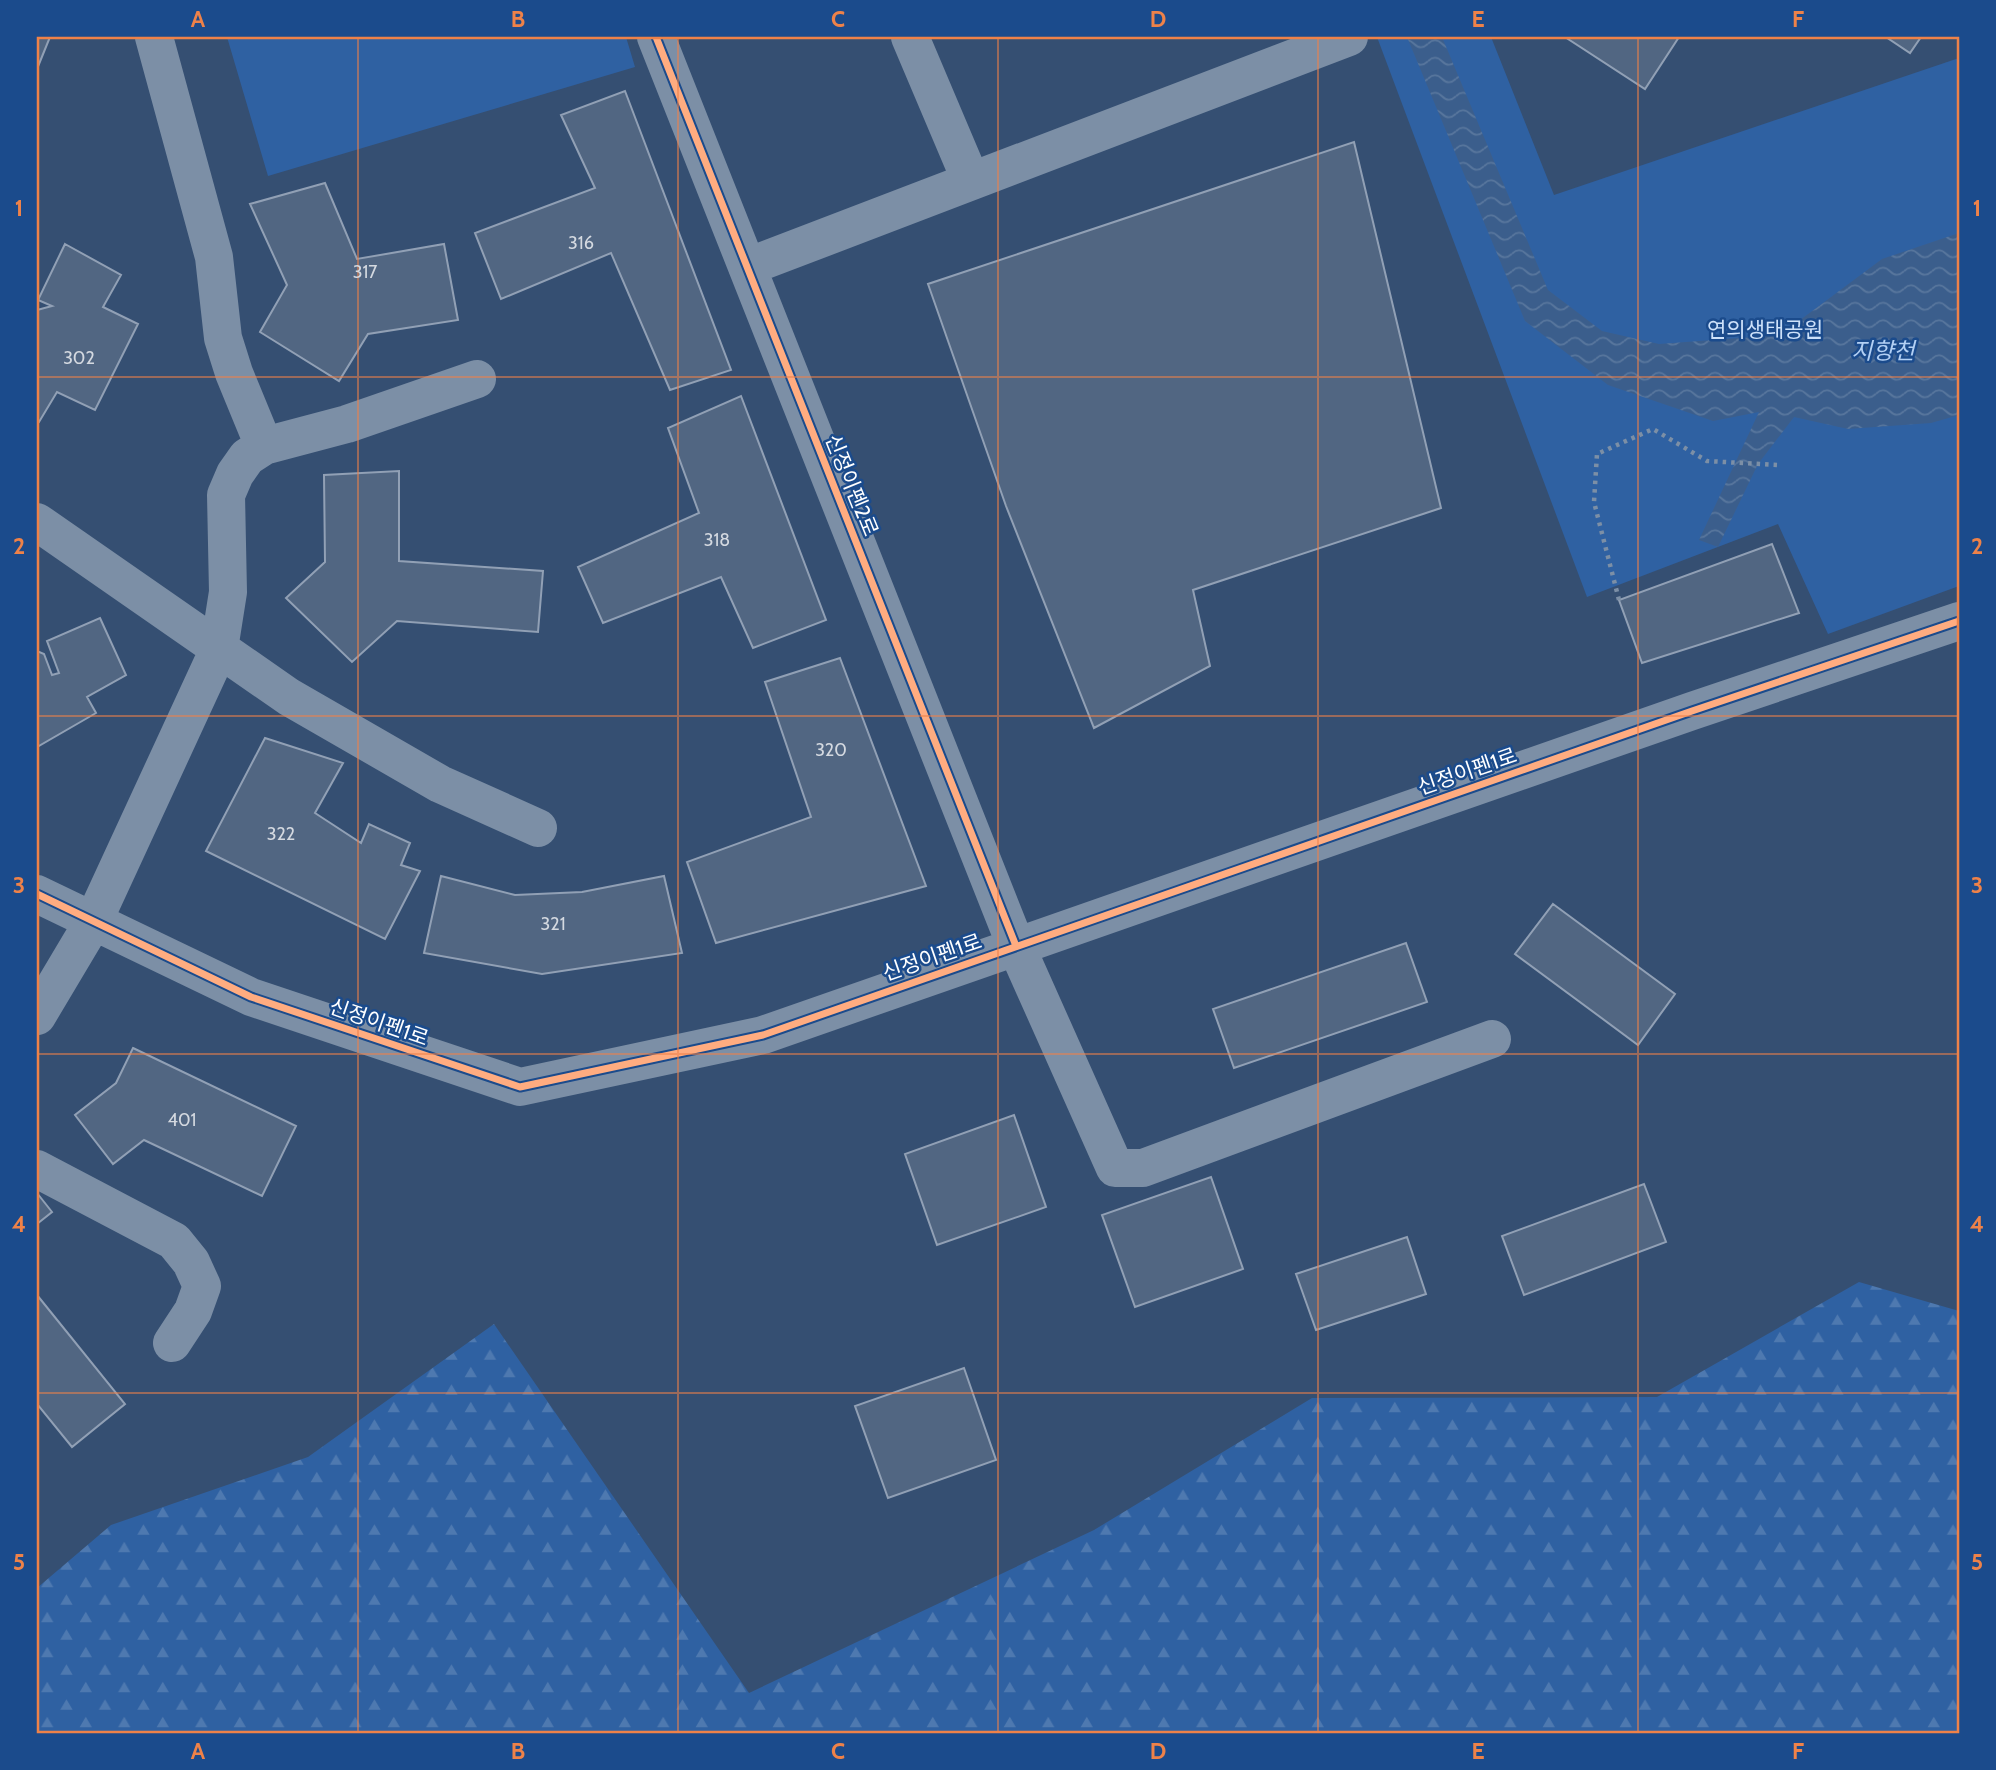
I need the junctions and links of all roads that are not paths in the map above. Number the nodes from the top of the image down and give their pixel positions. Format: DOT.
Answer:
graph roads {
  1 [pos="154,37"];
  2 [pos="656,37"];
  3 [pos="911,37"];
  4 [pos="1349,37"];
  5 [pos="971,181"];
  6 [pos="747,267"];
  7 [pos="477,379"];
  8 [pos="264,446"];
  9 [pos="37,522"];
  10 [pos="1959,621"];
  11 [pos="219,649"];
  12 [pos="538,828"];
  13 [pos="37,894"];
  14 [pos="93,922"];
  15 [pos="1016,946"];
  16 [pos="37,1016"];
  17 [pos="1492,1039"];
  18 [pos="37,1169"];
  19 [pos="172,1343"];
  1 -- 8 [label="street"];
  2 -- 6 [label="street, 신정이펜2로"];
  3 -- 5 [label="street"];
  4 -- 5 [label="street"];
  5 -- 6 [label="street"];
  6 -- 15 [label="street, 신정이펜2로"];
  7 -- 8 [label="street"];
  8 -- 11 [label="street"];
  9 -- 11 [label="street"];
  10 -- 15 [label="street, 신정이펜1로"];
  11 -- 12 [label="street"];
  11 -- 14 [label="street"];
  13 -- 14 [label="street, 신정이펜1로"];
  14 -- 15 [label="street, 신정이펜1로"];
  14 -- 16 [label="street"];
  15 -- 17 [label="street, 신정이펜2로"];
  18 -- 19 [label="street"];
}
